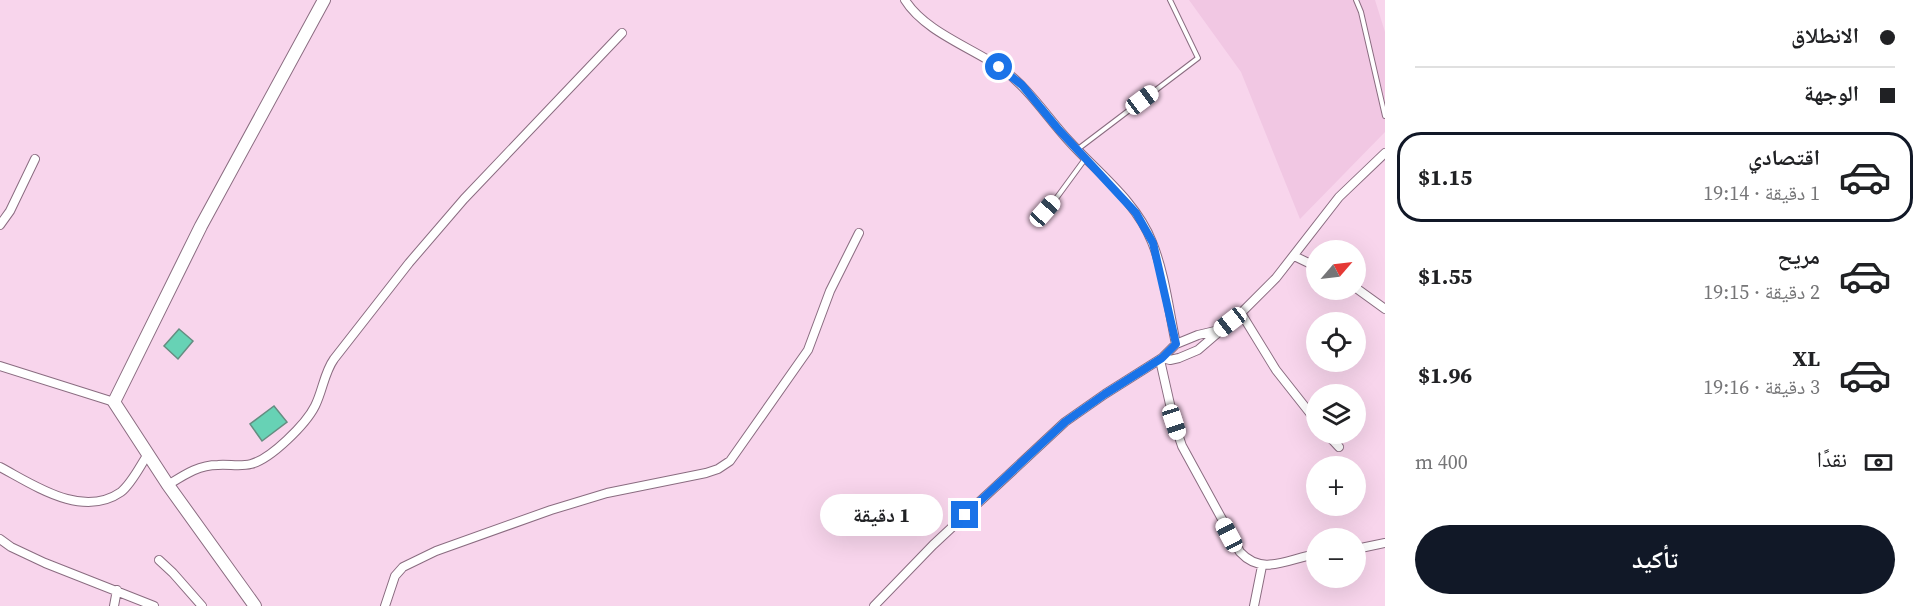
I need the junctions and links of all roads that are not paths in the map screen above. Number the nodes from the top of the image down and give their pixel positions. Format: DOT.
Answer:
graph roads {
  1 [pos="324,0"];
  2 [pos="905,0"];
  3 [pos="1170,0"];
  4 [pos="1356,0"];
  5 [pos="622,33"];
  6 [pos="1385,116"];
  7 [pos="1077,150"];
  8 [pos="1385,153"];
  9 [pos="35,159"];
  10 [pos="1085,159"];
  11 [pos="1035,222"];
  12 [pos="0,224"];
  13 [pos="859,233"];
  14 [pos="1294,256"];
  15 [pos="1306,262"];
  16 [pos="1366,295"];
  17 [pos="1385,309"];
  18 [pos="1241,313"];
  19 [pos="1220,330"];
  20 [pos="1176,344"];
  21 [pos="1161,359"];
  22 [pos="0,366"];
  23 [pos="114,402"];
  24 [pos="1306,408"];
  25 [pos="1336,444"];
  26 [pos="1339,447"];
  27 [pos="148,454"];
  28 [pos="0,467"];
  29 [pos="168,485"];
  30 [pos="0,539"];
  31 [pos="1385,543"];
  32 [pos="1366,547"];
  33 [pos="1306,556"];
  34 [pos="159,560"];
  35 [pos="1262,566"];
  36 [pos="117,590"];
  37 [pos="114,606"];
  38 [pos="154,606"];
  39 [pos="202,606"];
  40 [pos="255,606"];
  41 [pos="385,606"];
  42 [pos="874,606"];
  43 [pos="1254,606"];
  1 -- 23 [label="street"];
  2 -- 7 [label="street"];
  3 -- 7 [label="lane"];
  4 -- 6 [label="lane"];
  5 -- 29 [label="street"];
  7 -- 10 [label="street"];
  8 -- 14 [label="street"];
  9 -- 12 [label="street"];
  10 -- 11 [label="lane"];
  10 -- 20 [label="street"];
  13 -- 41 [label="street"];
  14 -- 15 [label="street"];
  14 -- 18 [label="street"];
  16 -- 17 [label="street"];
  18 -- 19 [label="street"];
  18 -- 24 [label="street"];
  19 -- 20 [label="street"];
  19 -- 21 [label="street"];
  20 -- 21 [label="street"];
  21 -- 35 [label="street"];
  21 -- 42 [label="street"];
  22 -- 23 [label="street"];
  23 -- 27 [label="street"];
  25 -- 26 [label="street"];
  27 -- 28 [label="street"];
  27 -- 29 [label="street"];
  29 -- 40 [label="street"];
  30 -- 36 [label="street"];
  31 -- 32 [label="street"];
  33 -- 35 [label="street"];
  34 -- 39 [label="street"];
  35 -- 43 [label="street"];
  36 -- 37 [label="street"];
  36 -- 38 [label="street"];
}
